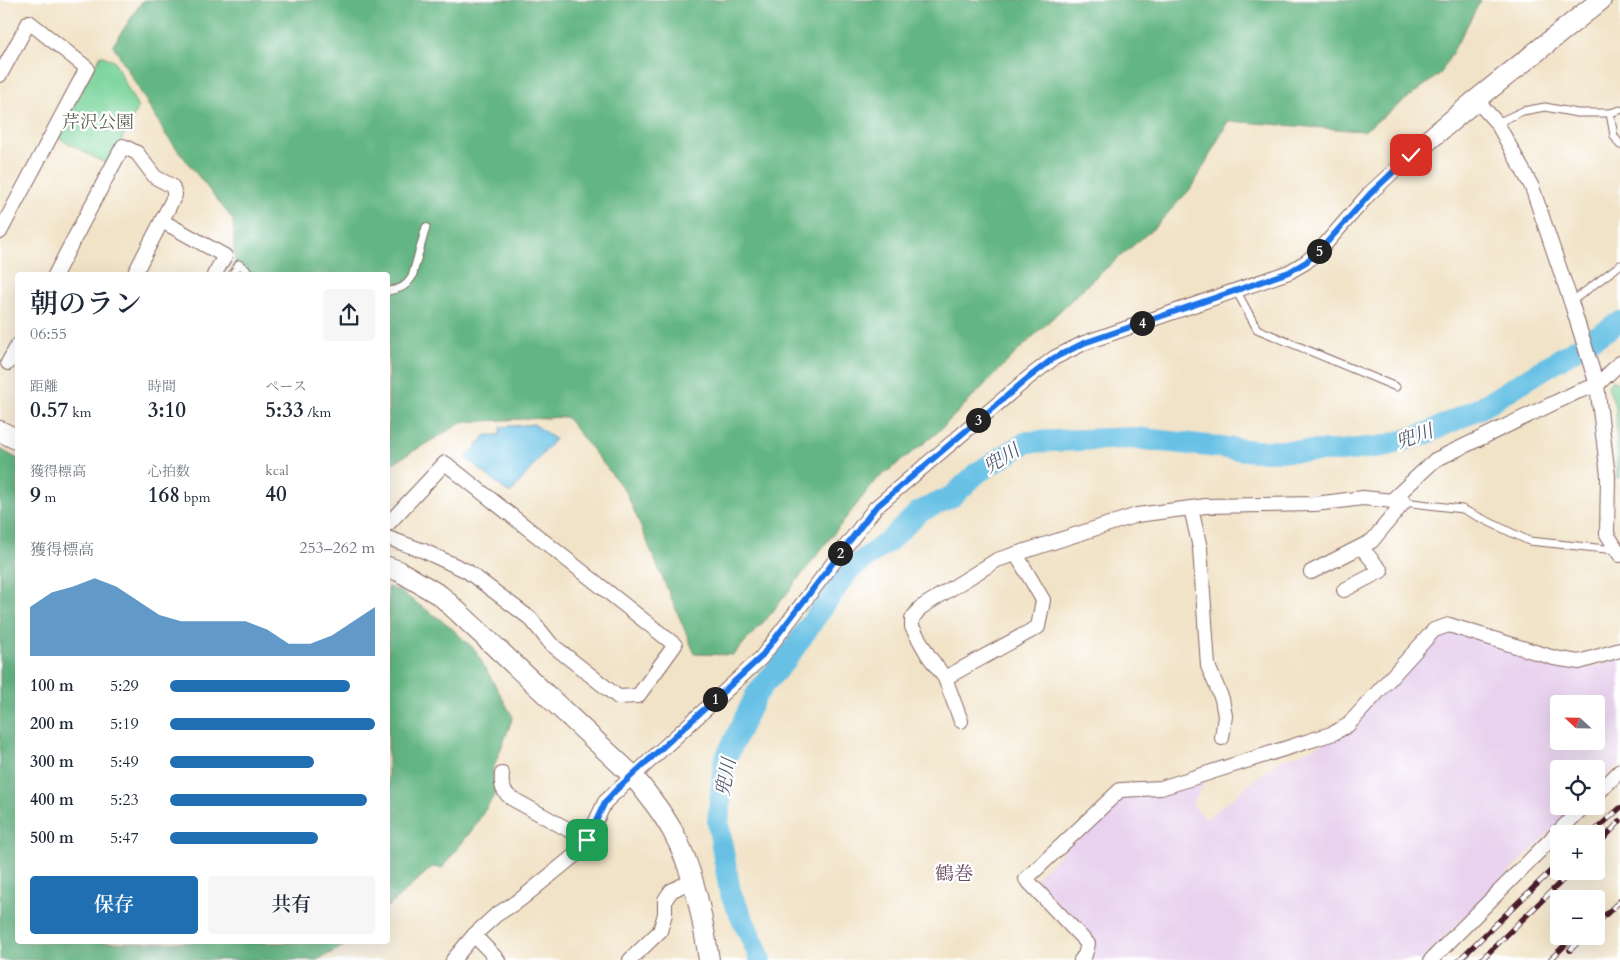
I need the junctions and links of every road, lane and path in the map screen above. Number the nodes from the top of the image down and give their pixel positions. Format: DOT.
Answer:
graph roads {
  1 [pos="1601,0"];
  2 [pos="0,75"];
  3 [pos="1476,100"];
  4 [pos="1620,110"];
  5 [pos="1610,113"];
  6 [pos="1497,123"];
  7 [pos="1620,145"];
  8 [pos="1411,155"];
  9 [pos="162,221"];
  10 [pos="426,227"];
  11 [pos="0,232"];
  12 [pos="1620,265"];
  13 [pos="57,272"];
  14 [pos="136,272"];
  15 [pos="216,272"];
  16 [pos="234,272"];
  17 [pos="248,272"];
  18 [pos="1236,290"];
  19 [pos="390,291"];
  20 [pos="1571,304"];
  21 [pos="15,351"];
  22 [pos="1620,363"];
  23 [pos="8,364"];
  24 [pos="1596,382"];
  25 [pos="1396,387"];
  26 [pos="0,431"];
  27 [pos="15,438"];
  28 [pos="1398,501"];
  29 [pos="1191,508"];
  30 [pos="390,522"];
  31 [pos="390,539"];
  32 [pos="1360,547"];
  33 [pos="1619,551"];
  34 [pos="1016,554"];
  35 [pos="390,568"];
  36 [pos="1312,572"];
  37 [pos="1344,590"];
  38 [pos="1620,650"];
  39 [pos="946,678"];
  40 [pos="961,721"];
  41 [pos="1222,738"];
  42 [pos="1620,771"];
  43 [pos="502,774"];
  44 [pos="633,776"];
  45 [pos="1605,786"];
  46 [pos="1575,815"];
  47 [pos="587,840"];
  48 [pos="693,880"];
  49 [pos="474,935"];
  50 [pos="453,960"];
  51 [pos="498,960"];
  52 [pos="630,960"];
  53 [pos="710,960"];
  54 [pos="1081,960"];
  55 [pos="1431,960"];
  1 -- 3 [label="street"];
  2 -- 11 [label="street"];
  3 -- 6 [label="street"];
  3 -- 8 [label="street"];
  4 -- 5 [label="lane"];
  5 -- 6 [label="lane"];
  5 -- 7 [label="lane"];
  6 -- 20 [label="street"];
  8 -- 18 [label="street"];
  9 -- 13 [label="street"];
  9 -- 14 [label="street"];
  9 -- 15 [label="street"];
  10 -- 19 [label="lane"];
  12 -- 20 [label="lane"];
  16 -- 17 [label="lane"];
  18 -- 25 [label="lane"];
  18 -- 44 [label="street"];
  20 -- 24 [label="street"];
  21 -- 23 [label="street"];
  22 -- 24 [label="street"];
  24 -- 28 [label="street"];
  24 -- 33 [label="street"];
  26 -- 27 [label="street"];
  28 -- 29 [label="street"];
  28 -- 32 [label="street"];
  28 -- 33 [label="lane"];
  29 -- 34 [label="street"];
  29 -- 41 [label="street"];
  30 -- 31 [label="street"];
  32 -- 36 [label="street"];
  32 -- 37 [label="street"];
  34 -- 39 [label="street"];
  34 -- 39 [label="street"];
  35 -- 44 [label="street"];
  38 -- 54 [label="street"];
  39 -- 40 [label="street"];
  42 -- 45 [label="street"];
  43 -- 47 [label="street"];
  44 -- 47 [label="street"];
  44 -- 48 [label="street"];
  46 -- 55 [label="street"];
  47 -- 49 [label="street"];
  48 -- 52 [label="street"];
  48 -- 53 [label="street"];
  49 -- 50 [label="street"];
  49 -- 51 [label="street"];
}
